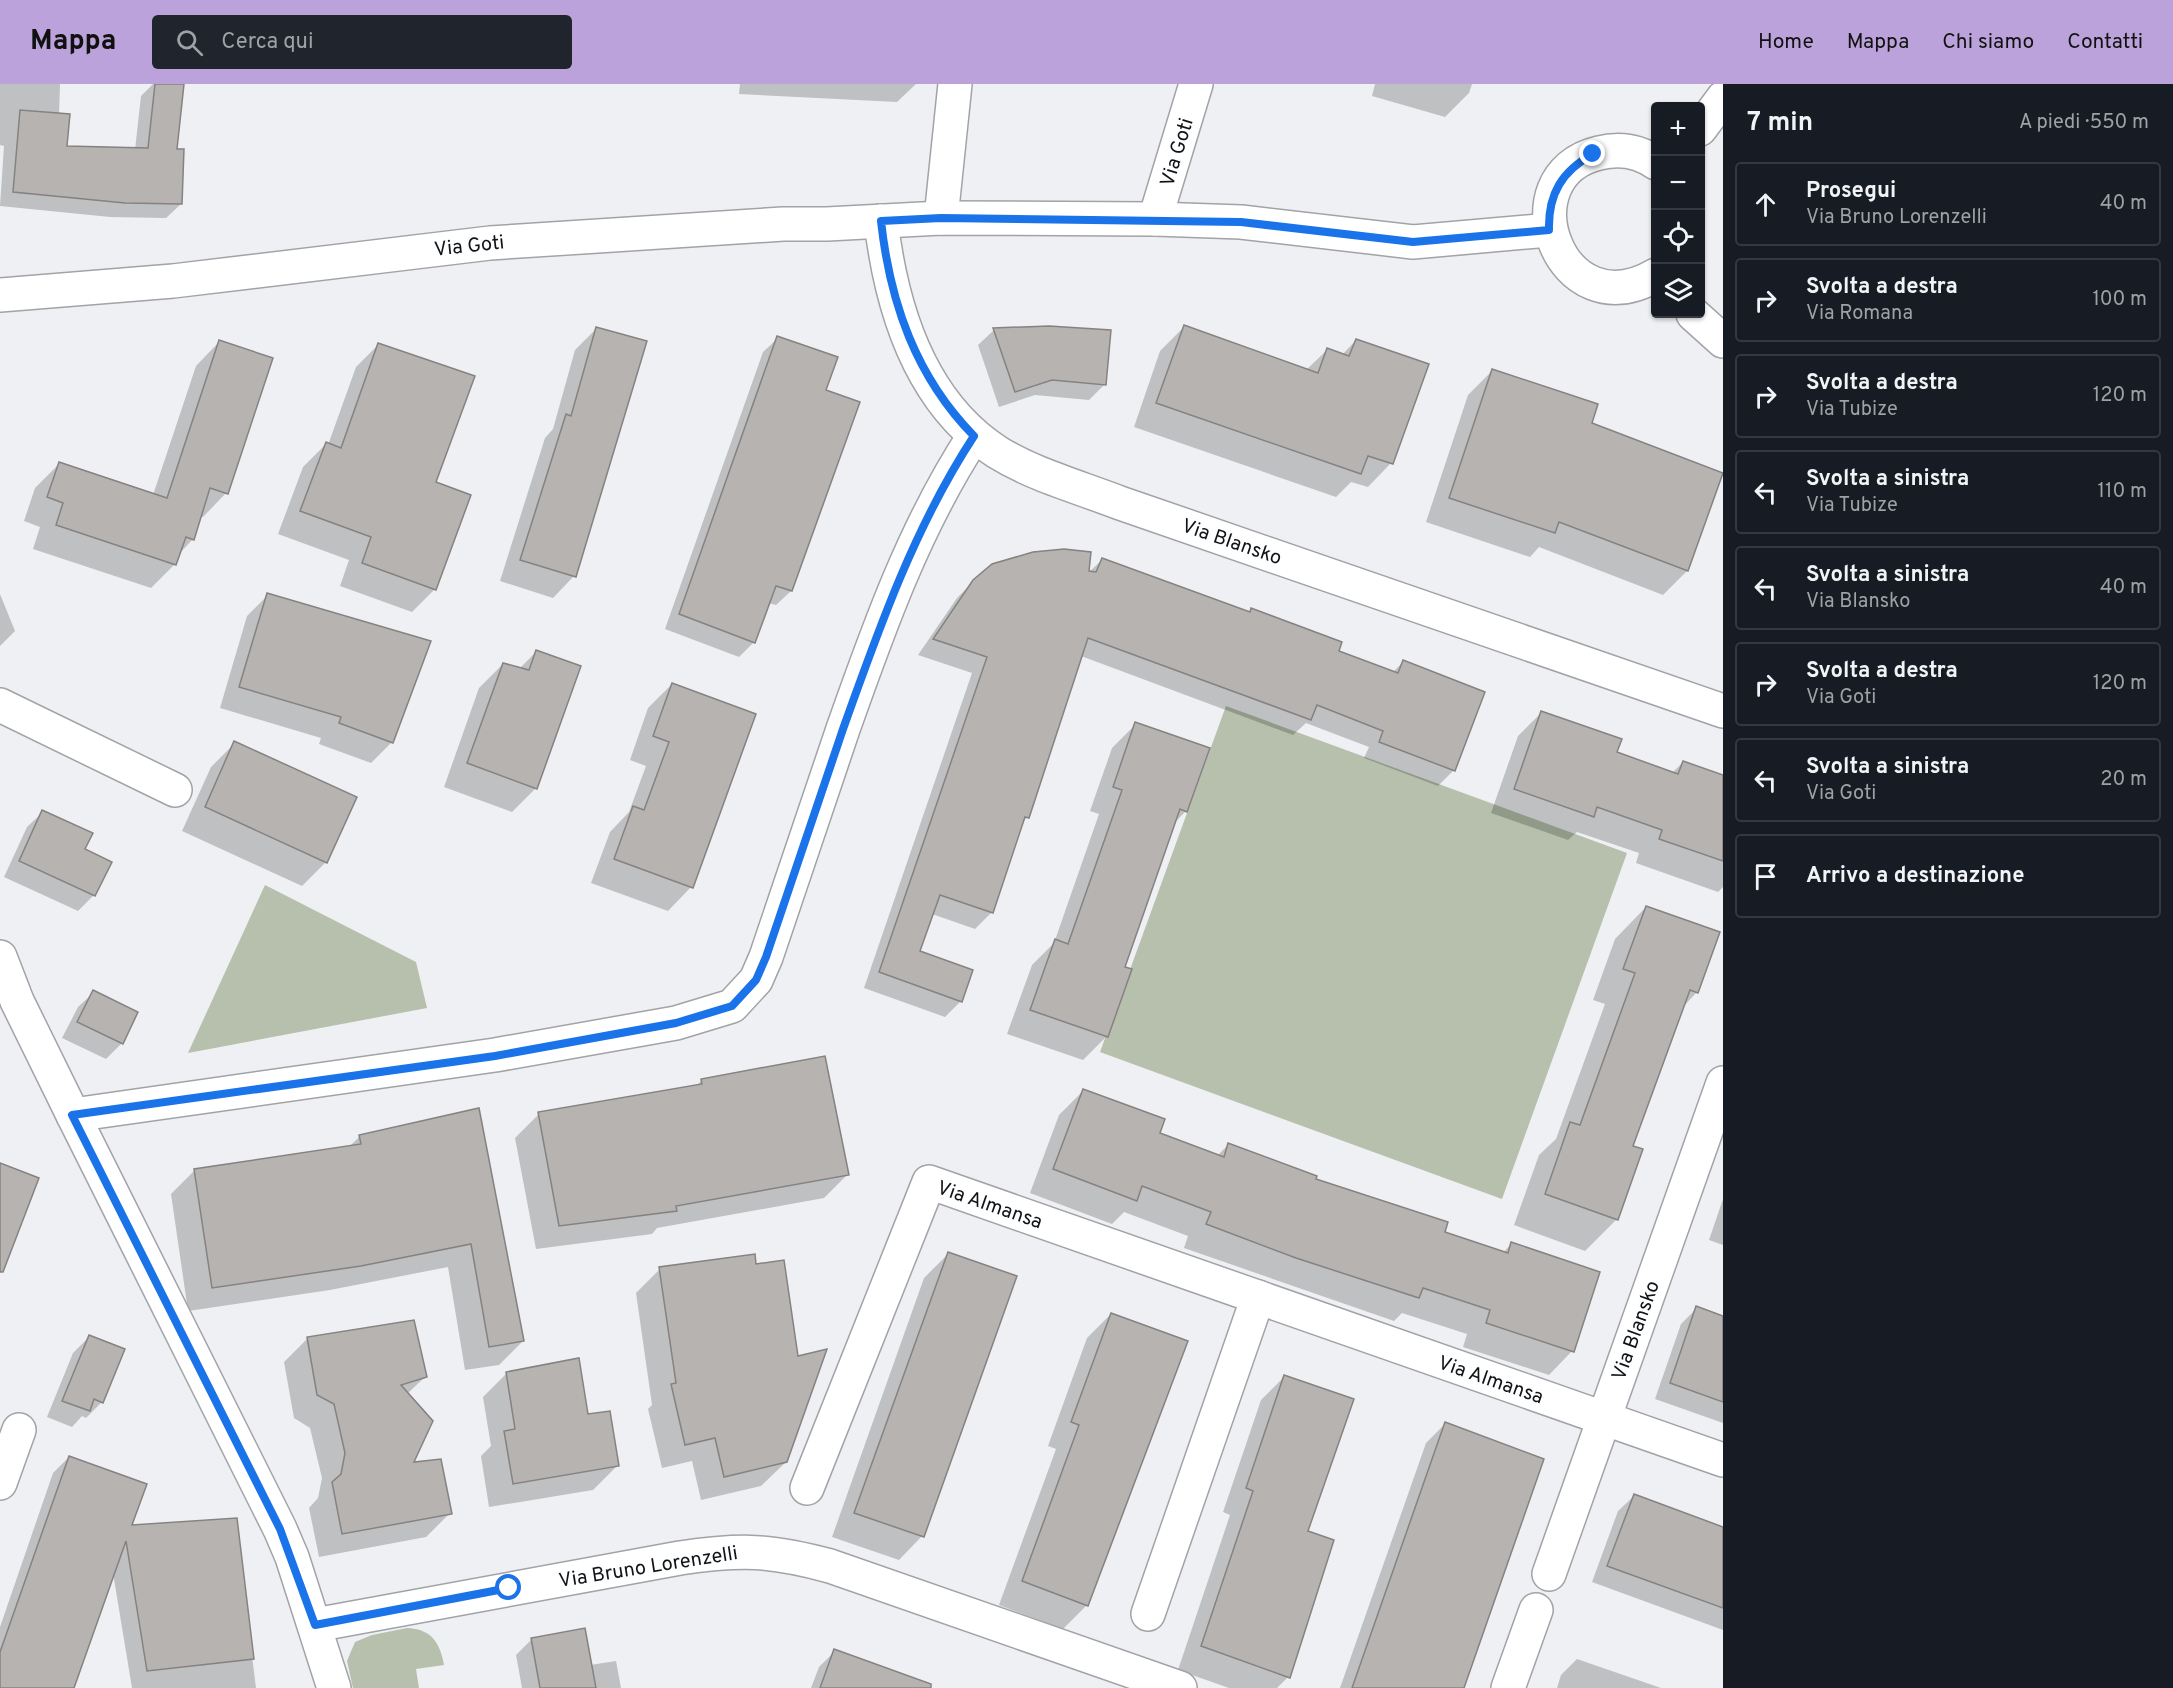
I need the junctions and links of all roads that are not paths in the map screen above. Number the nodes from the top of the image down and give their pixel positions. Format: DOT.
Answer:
graph roads {
  1 [pos="955,84"];
  2 [pos="1196,84"];
  3 [pos="1723,98"];
  4 [pos="1705,123"];
  5 [pos="1651,161"];
  6 [pos="941,218"];
  7 [pos="1155,219"];
  8 [pos="881,221"];
  9 [pos="1549,230"];
  10 [pos="1651,278"];
  11 [pos="0,295"];
  12 [pos="1697,318"];
  13 [pos="1723,341"];
  14 [pos="974,436"];
  15 [pos="0,705"];
  16 [pos="1723,711"];
  17 [pos="175,790"];
  18 [pos="0,957"];
  19 [pos="1723,1085"];
  20 [pos="72,1115"];
  21 [pos="1258,1297"];
  22 [pos="1604,1419"];
  23 [pos="19,1430"];
  24 [pos="1723,1460"];
  25 [pos="0,1483"];
  26 [pos="807,1488"];
  27 [pos="1549,1574"];
  28 [pos="1536,1610"];
  29 [pos="1148,1614"];
  30 [pos="315,1625"];
  31 [pos="1126,1679"];
  32 [pos="334,1688"];
  33 [pos="1179,1688"];
  34 [pos="1508,1688"];
  1 -- 6 [label="street"];
  2 -- 7 [label="street, Via Goti"];
  3 -- 4 [label="street"];
  5 -- 9 [label="street"];
  6 -- 7 [label="street, Via Goti"];
  6 -- 8 [label="street, Via Goti"];
  7 -- 9 [label="street, Via Goti"];
  8 -- 11 [label="street, Via Goti"];
  8 -- 14 [label="street, Via Blansko"];
  9 -- 10 [label="street"];
  12 -- 13 [label="street"];
  14 -- 16 [label="street, Via Blansko"];
  14 -- 20 [label="street"];
  15 -- 17 [label="street"];
  18 -- 20 [label="street"];
  19 -- 22 [label="street, Via Blansko"];
  20 -- 30 [label="street"];
  21 -- 22 [label="street, Via Almansa"];
  21 -- 26 [label="street, Via Almansa"];
  21 -- 29 [label="street"];
  22 -- 24 [label="street, Via Almansa"];
  22 -- 27 [label="street, Via Blansko"];
  23 -- 25 [label="street"];
  28 -- 34 [label="street"];
  30 -- 31 [label="street, Via Bruno Lorenzelli"];
  30 -- 32 [label="street"];
  31 -- 33 [label="street, Via Bruno Lorenzelli"];
}
